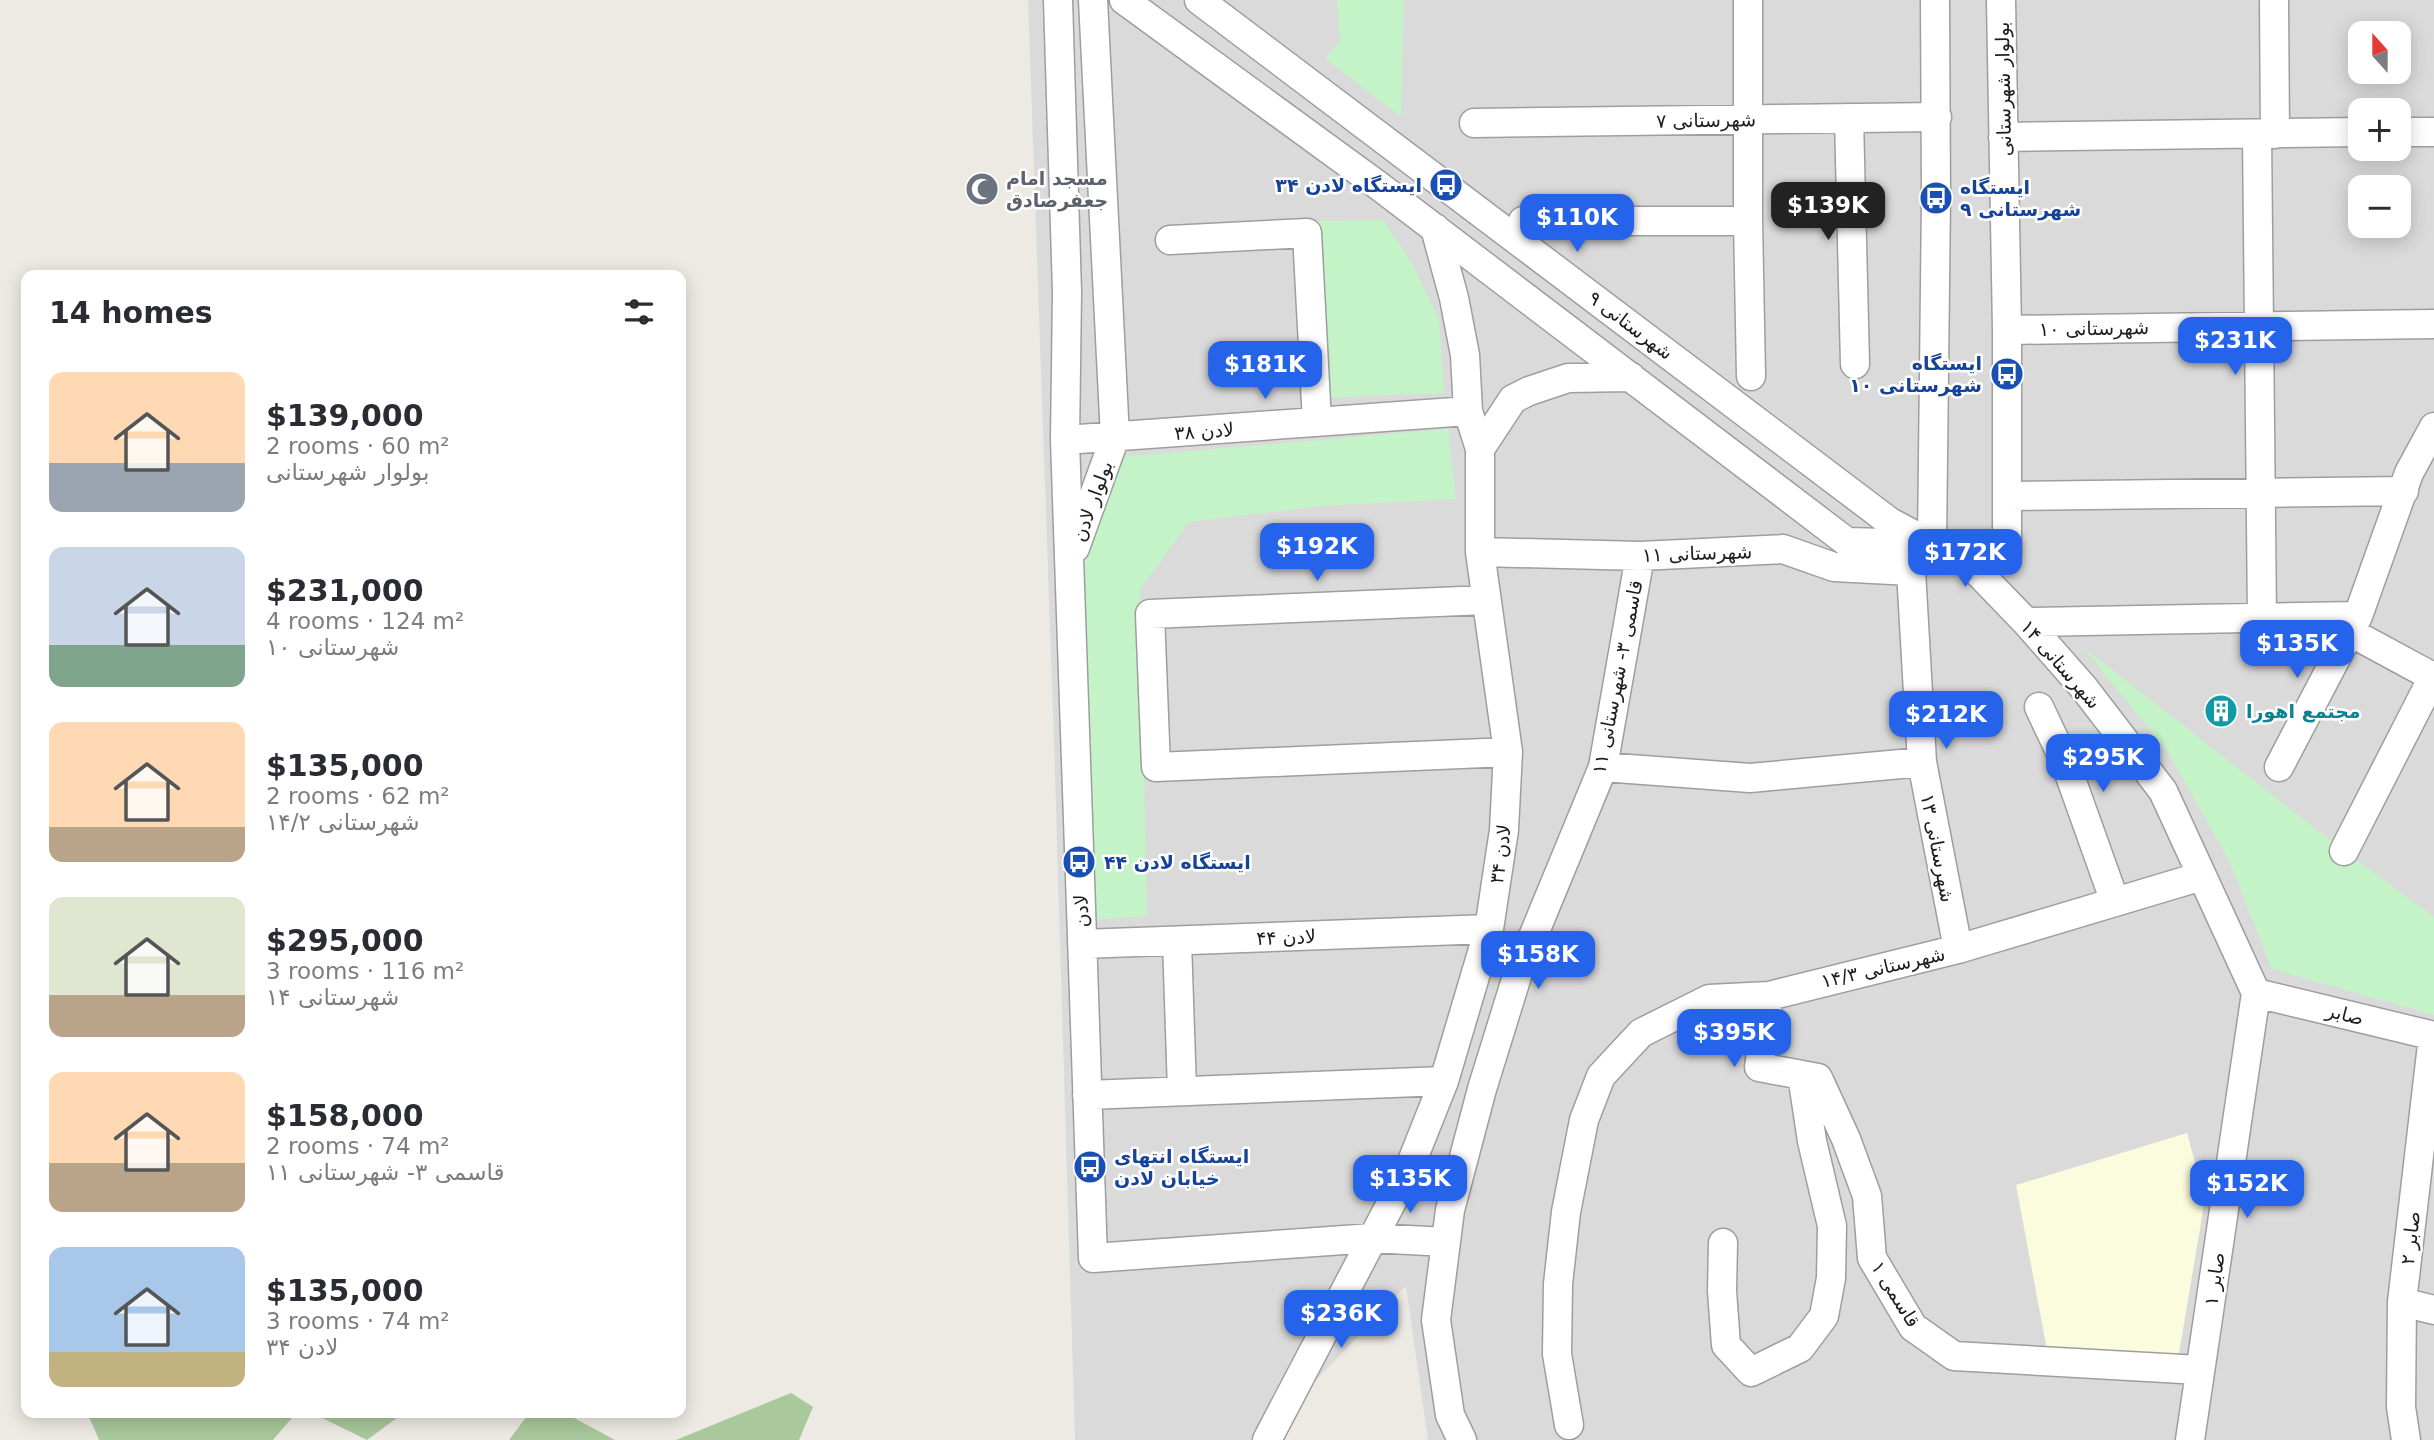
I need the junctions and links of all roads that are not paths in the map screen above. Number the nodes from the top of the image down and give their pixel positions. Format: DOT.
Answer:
graph roads {
  1 [pos="1058,0"];
  2 [pos="1093,0"];
  3 [pos="1124,0"];
  4 [pos="1199,0"];
  5 [pos="1748,0"];
  6 [pos="1935,0"];
  7 [pos="2001,0"];
  8 [pos="2274,0"];
  9 [pos="1937,117"];
  10 [pos="1849,118"];
  11 [pos="1748,119"];
  12 [pos="1474,123"];
  13 [pos="2348,132"];
  14 [pos="2411,132"];
  15 [pos="2434,132"];
  16 [pos="2266,134"];
  17 [pos="2003,137"];
  18 [pos="1523,221"];
  19 [pos="1748,221"];
  20 [pos="1435,228"];
  21 [pos="1170,240"];
  22 [pos="2434,324"];
  23 [pos="2259,326"];
  24 [pos="2007,330"];
  25 [pos="1855,364"];
  26 [pos="1751,376"];
  27 [pos="1631,377"];
  28 [pos="1468,411"];
  29 [pos="1317,422"];
  30 [pos="2434,427"];
  31 [pos="1115,437"];
  32 [pos="1065,440"];
  33 [pos="1480,449"];
  34 [pos="2416,477"];
  35 [pos="2260,493"];
  36 [pos="2007,496"];
  37 [pos="1933,544"];
  38 [pos="1480,552"];
  39 [pos="1640,555"];
  40 [pos="1069,564"];
  41 [pos="1971,565"];
  42 [pos="1911,571"];
  43 [pos="1486,600"];
  44 [pos="2262,619"];
  45 [pos="2026,622"];
  46 [pos="2354,624"];
  47 [pos="2039,707"];
  48 [pos="1508,752"];
  49 [pos="1922,762"];
  50 [pos="1602,767"];
  51 [pos="2279,767"];
  52 [pos="2344,851"];
  53 [pos="2202,876"];
  54 [pos="2115,902"];
  55 [pos="1489,929"];
  56 [pos="1177,941"];
  57 [pos="1082,944"];
  58 [pos="1958,949"];
  59 [pos="2256,993"];
  60 [pos="1769,996"];
  61 [pos="2433,1036"];
  62 [pos="1802,1075"];
  63 [pos="1444,1082"];
  64 [pos="1182,1091"];
  65 [pos="1087,1095"];
  66 [pos="1372,1238"];
  67 [pos="1446,1242"];
  68 [pos="1723,1243"];
  69 [pos="2402,1303"];
  70 [pos="2434,1310"];
  71 [pos="2200,1370"];
  72 [pos="1569,1425"];
  73 [pos="1267,1440"];
  74 [pos="1462,1440"];
  75 [pos="2190,1440"];
  76 [pos="2406,1440"];
  1 -- 32 [label="street, بولوار لادن"];
  2 -- 31 [label="street, بولوار لادن"];
  3 -- 20 [label="street"];
  4 -- 37 [label="street, شهرستانی ۹"];
  5 -- 11 [label="street"];
  6 -- 9 [label="street"];
  7 -- 17 [label="street, بولوار شهرستانی"];
  8 -- 16 [label="street"];
  9 -- 10 [label="street, شهرستانی ۷"];
  9 -- 37 [label="street"];
  10 -- 11 [label="street, شهرستانی ۷"];
  10 -- 25 [label="street"];
  11 -- 12 [label="street, شهرستانی ۷"];
  11 -- 19 [label="street"];
  13 -- 16 [label="street"];
  14 -- 15 [label="street"];
  16 -- 17 [label="street"];
  16 -- 23 [label="street"];
  17 -- 24 [label="street, بولوار شهرستانی"];
  18 -- 19 [label="street"];
  19 -- 26 [label="street"];
  20 -- 27 [label="street"];
  20 -- 28 [label="street, لادن ۳۴"];
  21 -- 29 [label="street"];
  22 -- 23 [label="street, شهرستانی ۱۰"];
  23 -- 24 [label="street, شهرستانی ۱۰"];
  23 -- 35 [label="street"];
  24 -- 36 [label="street, بولوار شهرستانی"];
  27 -- 33 [label="street"];
  27 -- 37 [label="street"];
  28 -- 29 [label="street, لادن ۳۸"];
  28 -- 33 [label="street, لادن ۳۴"];
  29 -- 31 [label="street, لادن ۳۸"];
  30 -- 34 [label="street"];
  31 -- 32 [label="street, لادن ۳۸"];
  31 -- 40 [label="street, بولوار لادن"];
  32 -- 40 [label="street, بولوار لادن"];
  33 -- 38 [label="street, لادن ۳۴"];
  34 -- 35 [label="street"];
  34 -- 46 [label="street"];
  35 -- 36 [label="street"];
  35 -- 44 [label="street"];
  36 -- 41 [label="street, بولوار شهرستانی"];
  37 -- 41 [label="street, شهرستانی ۹"];
  37 -- 42 [label="street"];
  38 -- 39 [label="street, شهرستانی ۱۱"];
  38 -- 43 [label="street, لادن ۳۴"];
  39 -- 42 [label="street, شهرستانی ۱۱"];
  39 -- 50 [label="street, قاسمی ۳- شهرستانی ۱۱"];
  40 -- 57 [label="street, لادن"];
  41 -- 45 [label="street, شهرستانی ۱۴"];
  42 -- 49 [label="street, شهرستانی ۱۳"];
  43 -- 48 [label="street, لادن ۳۴"];
  43 -- 48 [label="street"];
  44 -- 45 [label="street"];
  44 -- 46 [label="street"];
  45 -- 53 [label="street, شهرستانی ۱۴"];
  46 -- 51 [label="street"];
  46 -- 52 [label="street"];
  47 -- 54 [label="street"];
  48 -- 55 [label="street, لادن ۳۴"];
  49 -- 50 [label="street"];
  49 -- 58 [label="street, شهرستانی ۱۳"];
  50 -- 67 [label="street, قاسمی ۳- شهرستانی ۱۱"];
  53 -- 54 [label="street, شهرستانی ۱۴/۳"];
  53 -- 59 [label="street, شهرستانی ۱۴"];
  54 -- 58 [label="street, شهرستانی ۱۴/۳"];
  55 -- 56 [label="street, لادن ۴۴"];
  55 -- 63 [label="street, لادن ۳۴"];
  56 -- 57 [label="street, لادن ۴۴"];
  56 -- 64 [label="street"];
  57 -- 65 [label="street, لادن"];
  58 -- 60 [label="street, شهرستانی ۱۴/۳"];
  59 -- 61 [label="street, صابر"];
  59 -- 71 [label="street, صابر ۱"];
  60 -- 62 [label="street"];
  60 -- 72 [label="street, شهرستانی ۱۴/۳"];
  61 -- 69 [label="street, صابر ۲"];
  62 -- 68 [label="street"];
  62 -- 71 [label="street, قاسمی ۱"];
  63 -- 64 [label="street"];
  63 -- 66 [label="street, لادن ۳۴"];
  64 -- 65 [label="street"];
  65 -- 66 [label="street, لادن"];
  66 -- 67 [label="street"];
  66 -- 73 [label="street, لادن ۳۴"];
  67 -- 74 [label="street, قاسمی ۳- شهرستانی ۱۱"];
  69 -- 70 [label="street"];
  69 -- 76 [label="street, صابر ۲"];
  71 -- 75 [label="street, صابر ۱"];
}
